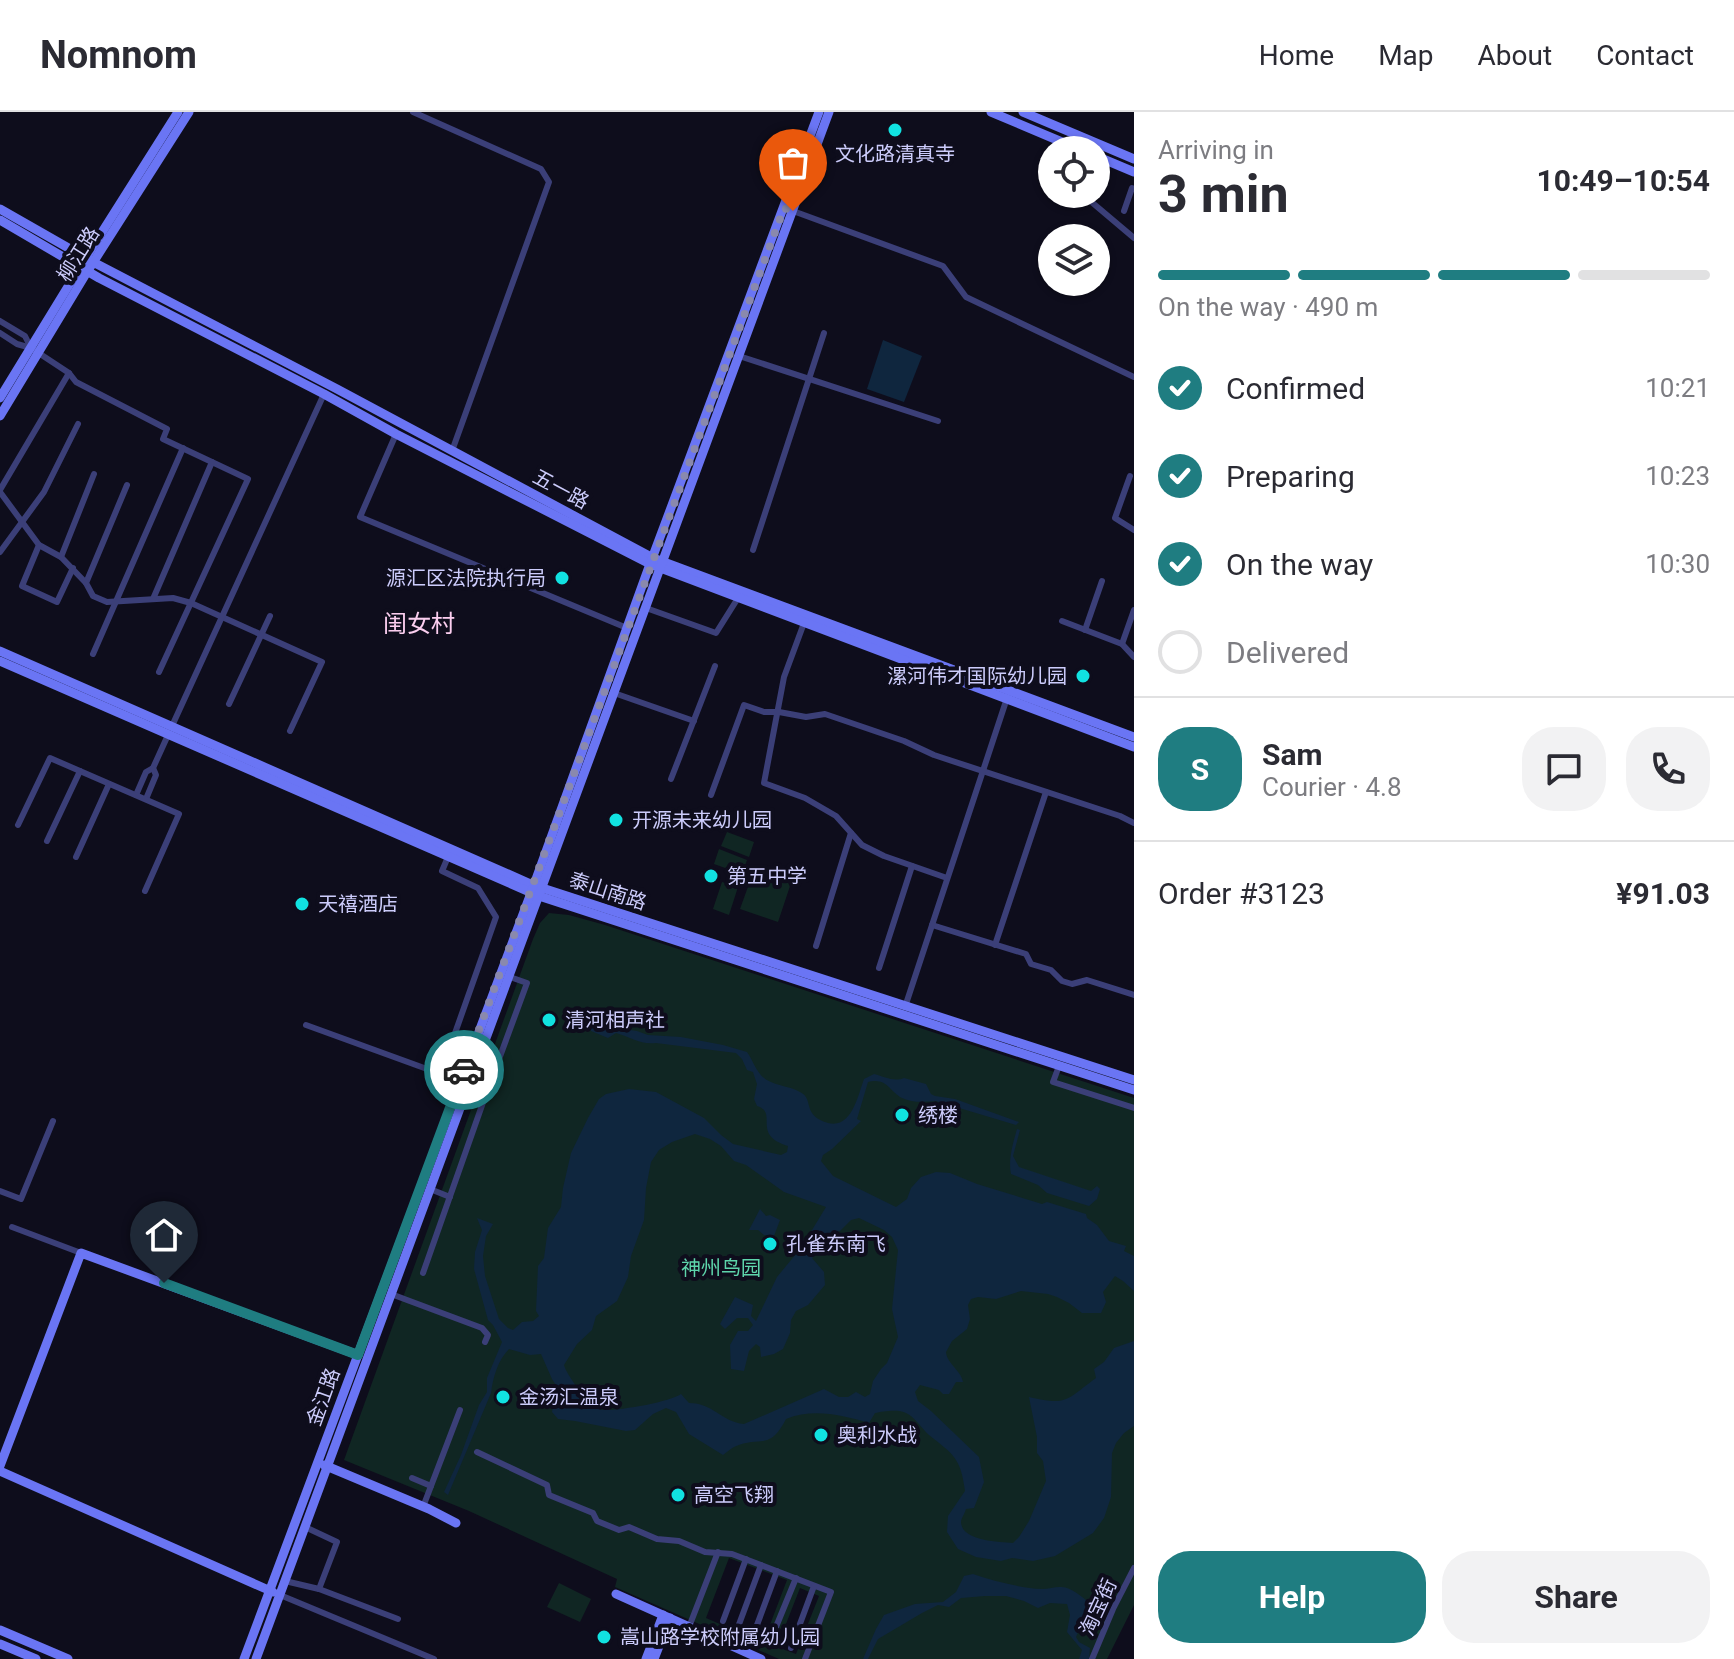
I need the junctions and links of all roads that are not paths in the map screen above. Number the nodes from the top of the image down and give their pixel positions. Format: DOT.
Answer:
graph roads {
  1 [pos="178,112"];
  2 [pos="189,112"];
  3 [pos="413,112"];
  4 [pos="819,112"];
  5 [pos="829,112"];
  6 [pos="991,112"];
  7 [pos="1023,112"];
  8 [pos="1044,136"];
  9 [pos="1134,159"];
  10 [pos="1110,162"];
  11 [pos="1134,172"];
  12 [pos="1134,189"];
  13 [pos="1099,208"];
  14 [pos="0,209"];
  15 [pos="788,210"];
  16 [pos="1124,211"];
  17 [pos="0,220"];
  18 [pos="1134,238"];
  19 [pos="90,260"];
  20 [pos="84,270"];
  21 [pos="0,321"];
  22 [pos="0,333"];
  23 [pos="824,333"];
  24 [pos="35,351"];
  25 [pos="739,356"];
  26 [pos="69,373"];
  27 [pos="1134,377"];
  28 [pos="809,379"];
  29 [pos="331,394"];
  30 [pos="0,398"];
  31 [pos="0,416"];
  32 [pos="938,421"];
  33 [pos="78,424"];
  34 [pos="396,434"];
  35 [pos="183,448"];
  36 [pos="452,451"];
  37 [pos="212,462"];
  38 [pos="94,474"];
  39 [pos="1130,476"];
  40 [pos="127,485"];
  41 [pos="0,491"];
  42 [pos="22,521"];
  43 [pos="1134,530"];
  44 [pos="39,545"];
  45 [pos="753,550"];
  46 [pos="0,552"];
  47 [pos="61,557"];
  48 [pos="656,563"];
  49 [pos="73,568"];
  50 [pos="1102,581"];
  51 [pos="86,583"];
  52 [pos="738,598"];
  53 [pos="153,599"];
  54 [pos="117,601"];
  55 [pos="191,603"];
  56 [pos="646,608"];
  57 [pos="1134,610"];
  58 [pos="270,616"];
  59 [pos="223,618"];
  60 [pos="1062,621"];
  61 [pos="804,623"];
  62 [pos="627,628"];
  63 [pos="1085,630"];
  64 [pos="261,634"];
  65 [pos="1122,644"];
  66 [pos="0,651"];
  67 [pos="93,654"];
  68 [pos="1134,657"];
  69 [pos="0,661"];
  70 [pos="715,666"];
  71 [pos="159,672"];
  72 [pos="614,693"];
  73 [pos="1008,694"];
  74 [pos="229,704"];
  75 [pos="778,712"];
  76 [pos="694,721"];
  77 [pos="170,731"];
  78 [pos="290,731"];
  79 [pos="592,737"];
  80 [pos="1134,737"];
  81 [pos="1134,747"];
  82 [pos="153,768"];
  83 [pos="80,771"];
  84 [pos="983,771"];
  85 [pos="671,779"];
  86 [pos="109,784"];
  87 [pos="1046,792"];
  88 [pos="136,795"];
  89 [pos="711,795"];
  90 [pos="146,799"];
  91 [pos="1134,823"];
  92 [pos="18,825"];
  93 [pos="851,833"];
  94 [pos="417,839"];
  95 [pos="47,841"];
  96 [pos="76,857"];
  97 [pos="448,857"];
  98 [pos="912,866"];
  99 [pos="947,878"];
  100 [pos="145,891"];
  101 [pos="536,891"];
  102 [pos="932,925"];
  103 [pos="995,945"];
  104 [pos="816,946"];
  105 [pos="879,968"];
  106 [pos="510,977"];
  107 [pos="1134,995"];
  108 [pos="904,1010"];
  109 [pos="306,1025"];
  110 [pos="478,1045"];
  111 [pos="1059,1066"];
  112 [pos="1134,1080"];
  113 [pos="460,1081"];
  114 [pos="1134,1090"];
  115 [pos="1134,1108"];
  116 [pos="53,1121"];
  117 [pos="425,1188"];
  118 [pos="0,1191"];
  119 [pos="450,1197"];
  120 [pos="12,1227"];
  121 [pos="81,1253"];
  122 [pos="423,1273"];
  123 [pos="391,1294"];
  124 [pos="485,1342"];
  125 [pos="358,1355"];
  126 [pos="460,1410"];
  127 [pos="477,1452"];
  128 [pos="323,1464"];
  129 [pos="0,1469"];
  130 [pos="412,1478"];
  131 [pos="431,1486"];
  132 [pos="423,1507"];
  133 [pos="456,1523"];
  134 [pos="305,1527"];
  135 [pos="718,1552"];
  136 [pos="746,1559"];
  137 [pos="761,1565"];
  138 [pos="1134,1568"];
  139 [pos="777,1571"];
  140 [pos="796,1578"];
  141 [pos="285,1581"];
  142 [pos="814,1586"];
  143 [pos="319,1589"];
  144 [pos="269,1590"];
  145 [pos="616,1594"];
  146 [pos="280,1595"];
  147 [pos="666,1616"];
  148 [pos="398,1619"];
  149 [pos="723,1621"];
  150 [pos="689,1627"];
  151 [pos="738,1627"];
  152 [pos="0,1630"];
  153 [pos="754,1633"];
  154 [pos="0,1644"];
  155 [pos="769,1644"];
  156 [pos="791,1648"];
  157 [pos="36,1659"];
  158 [pos="68,1659"];
  159 [pos="244,1659"];
  160 [pos="256,1659"];
  161 [pos="434,1659"];
  162 [pos="646,1659"];
  163 [pos="654,1659"];
  164 [pos="761,1659"];
  165 [pos="805,1659"];
  166 [pos="1092,1659"];
  1 -- 19 [label="street, 柳江路"];
  2 -- 19 [label="street, 柳江路"];
  3 -- 36 [label="street"];
  4 -- 15 [label="street, 金江路"];
  5 -- 15 [label="street, 金江路"];
  6 -- 8 [label="street"];
  7 -- 9 [label="street"];
  10 -- 11 [label="street"];
  12 -- 16 [label="street"];
  13 -- 18 [label="street"];
  14 -- 19 [label="street, 五一路"];
  15 -- 25 [label="street, 金江路"];
  15 -- 27 [label="street"];
  15 -- 48 [label="street, 金江路"];
  17 -- 20 [label="street, 五一路"];
  19 -- 20 [label="street, 柳江路"];
  19 -- 29 [label="street, 五一路"];
  20 -- 24 [label="street, 柳江路"];
  20 -- 29 [label="street, 五一路"];
  21 -- 24 [label="street"];
  22 -- 24 [label="street"];
  23 -- 28 [label="street"];
  24 -- 26 [label="street"];
  24 -- 30 [label="street, 柳江路"];
  24 -- 31 [label="street, 柳江路"];
  25 -- 28 [label="street"];
  25 -- 48 [label="street, 金江路"];
  26 -- 35 [label="street"];
  26 -- 41 [label="street"];
  28 -- 32 [label="street"];
  28 -- 45 [label="street"];
  29 -- 34 [label="street, 五一路"];
  29 -- 36 [label="street, 五一路"];
  29 -- 59 [label="street"];
  33 -- 42 [label="street"];
  34 -- 48 [label="street, 五一路"];
  34 -- 62 [label="street"];
  35 -- 37 [label="street"];
  35 -- 54 [label="street"];
  36 -- 48 [label="street, 五一路"];
  37 -- 53 [label="street"];
  37 -- 55 [label="street"];
  38 -- 47 [label="street"];
  39 -- 43 [label="street"];
  40 -- 51 [label="street"];
  41 -- 42 [label="street"];
  42 -- 44 [label="street"];
  42 -- 46 [label="street"];
  44 -- 47 [label="street"];
  44 -- 49 [label="street"];
  47 -- 49 [label="street"];
  48 -- 52 [label="street, 五一路"];
  48 -- 56 [label="street, 金江路"];
  48 -- 62 [label="street, 金江路"];
  48 -- 73 [label="street, 五一路"];
  49 -- 51 [label="street"];
  50 -- 63 [label="street"];
  51 -- 54 [label="street"];
  52 -- 56 [label="street"];
  52 -- 61 [label="street, 五一路"];
  53 -- 54 [label="street"];
  53 -- 55 [label="street"];
  54 -- 67 [label="street"];
  55 -- 59 [label="street"];
  55 -- 71 [label="street"];
  56 -- 72 [label="street, 金江路"];
  57 -- 65 [label="street"];
  58 -- 64 [label="street"];
  59 -- 64 [label="street"];
  59 -- 77 [label="street"];
  60 -- 63 [label="street"];
  61 -- 73 [label="street, 五一路"];
  61 -- 75 [label="street"];
  62 -- 79 [label="street, 金江路"];
  63 -- 65 [label="street"];
  64 -- 74 [label="street"];
  64 -- 78 [label="street"];
  65 -- 68 [label="street"];
  66 -- 77 [label="street, 泰山南路"];
  69 -- 77 [label="street, 泰山南路"];
  70 -- 76 [label="street"];
  72 -- 76 [label="street"];
  72 -- 79 [label="street, 金江路"];
  73 -- 80 [label="street, 五一路"];
  73 -- 81 [label="street, 五一路"];
  73 -- 84 [label="street"];
  75 -- 84 [label="street"];
  75 -- 89 [label="street"];
  75 -- 93 [label="street"];
  76 -- 85 [label="street"];
  77 -- 82 [label="street"];
  77 -- 94 [label="street, 泰山南路"];
  79 -- 101 [label="street, 金江路"];
  82 -- 88 [label="street"];
  82 -- 90 [label="street"];
  83 -- 86 [label="street"];
  83 -- 92 [label="street"];
  83 -- 95 [label="street"];
  84 -- 87 [label="street"];
  84 -- 99 [label="street"];
  86 -- 88 [label="street"];
  86 -- 96 [label="street"];
  87 -- 91 [label="street"];
  87 -- 103 [label="street"];
  88 -- 90 [label="street"];
  90 -- 100 [label="street"];
  93 -- 98 [label="street"];
  93 -- 104 [label="street"];
  94 -- 97 [label="street, 泰山南路"];
  94 -- 101 [label="street, 泰山南路"];
  97 -- 101 [label="street, 泰山南路"];
  97 -- 110 [label="street"];
  98 -- 99 [label="street"];
  98 -- 105 [label="street"];
  99 -- 102 [label="street"];
  101 -- 106 [label="street, 金江路"];
  101 -- 108 [label="street, 泰山南路"];
  101 -- 110 [label="street, 金江路"];
  102 -- 103 [label="street"];
  102 -- 108 [label="street"];
  103 -- 107 [label="street"];
  106 -- 110 [label="street, 金江路"];
  106 -- 119 [label="street"];
  108 -- 111 [label="street, 泰山南路"];
  108 -- 112 [label="street, 泰山南路"];
  109 -- 113 [label="street"];
  110 -- 113 [label="street, 金江路"];
  110 -- 117 [label="street, 金江路"];
  111 -- 114 [label="street, 泰山南路"];
  111 -- 115 [label="street"];
  113 -- 117 [label="street, 金江路"];
  116 -- 118 [label="street"];
  117 -- 119 [label="street"];
  117 -- 123 [label="street, 金江路"];
  117 -- 125 [label="street, 金江路"];
  119 -- 122 [label="street"];
  120 -- 121 [label="street"];
  121 -- 125 [label="street"];
  121 -- 129 [label="street"];
  123 -- 124 [label="street"];
  123 -- 128 [label="street, 金江路"];
  125 -- 128 [label="street, 金江路"];
  126 -- 131 [label="street"];
  127 -- 135 [label="street"];
  128 -- 132 [label="street"];
  128 -- 134 [label="street, 金江路"];
  128 -- 144 [label="street, 金江路"];
  129 -- 144 [label="street"];
  130 -- 131 [label="street"];
  131 -- 132 [label="street"];
  132 -- 133 [label="street"];
  134 -- 141 [label="street, 金江路"];
  134 -- 143 [label="street"];
  135 -- 136 [label="street"];
  135 -- 150 [label="street"];
  136 -- 137 [label="street"];
  136 -- 149 [label="street"];
  137 -- 139 [label="street"];
  137 -- 151 [label="street"];
  138 -- 166 [label="street, 淘宝街"];
  139 -- 140 [label="street"];
  139 -- 153 [label="street"];
  140 -- 142 [label="street"];
  140 -- 155 [label="street"];
  141 -- 143 [label="street"];
  141 -- 146 [label="street, 金江路"];
  142 -- 156 [label="street"];
  142 -- 165 [label="street"];
  143 -- 148 [label="street"];
  144 -- 146 [label="street"];
  144 -- 159 [label="street, 金江路"];
  145 -- 147 [label="street"];
  146 -- 160 [label="street, 金江路"];
  146 -- 161 [label="street"];
  147 -- 150 [label="street"];
  147 -- 162 [label="street"];
  147 -- 163 [label="street"];
  150 -- 164 [label="street"];
  152 -- 158 [label="street"];
  154 -- 157 [label="street"];
}
